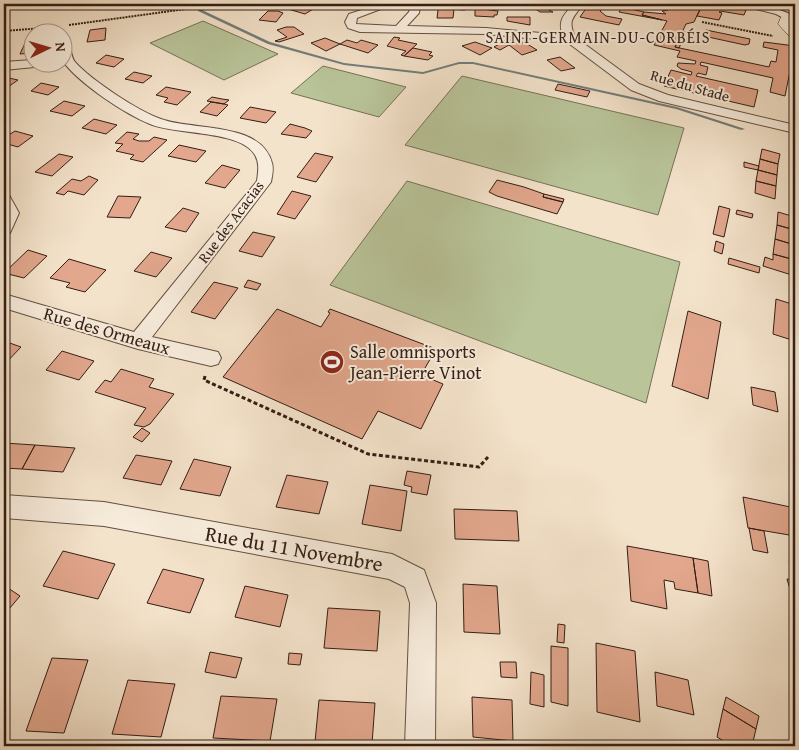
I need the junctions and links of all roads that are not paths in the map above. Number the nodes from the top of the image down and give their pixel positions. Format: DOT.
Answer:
graph roads {
  1 [pos="389,4"];
  2 [pos="410,4"];
  3 [pos="578,4"];
  4 [pos="744,4"];
  5 [pos="793,18"];
  6 [pos="399,29"];
  7 [pos="795,34"];
  8 [pos="570,39"];
  9 [pos="22,65"];
  10 [pos="4,66"];
  11 [pos="72,68"];
  12 [pos="795,129"];
  13 [pos="4,198"];
  14 [pos="4,229"];
  15 [pos="4,301"];
  16 [pos="138,341"];
  17 [pos="210,358"];
  18 [pos="4,506"];
  19 [pos="420,746"];
  1 -- 6 [label="street"];
  2 -- 6 [label="street"];
  3 -- 8 [label="street"];
  4 -- 5 [label="street"];
  5 -- 7 [label="street"];
  6 -- 8 [label="street"];
  8 -- 12 [label="street, Rue du Stade"];
  9 -- 10 [label="street"];
  11 -- 16 [label="street, Rue des Acacias"];
  13 -- 14 [label="street"];
  15 -- 16 [label="street, Rue des Ormeaux"];
  16 -- 17 [label="street, Rue des Ormeaux"];
  18 -- 19 [label="street, Rue du 11 Novembre"];
}
